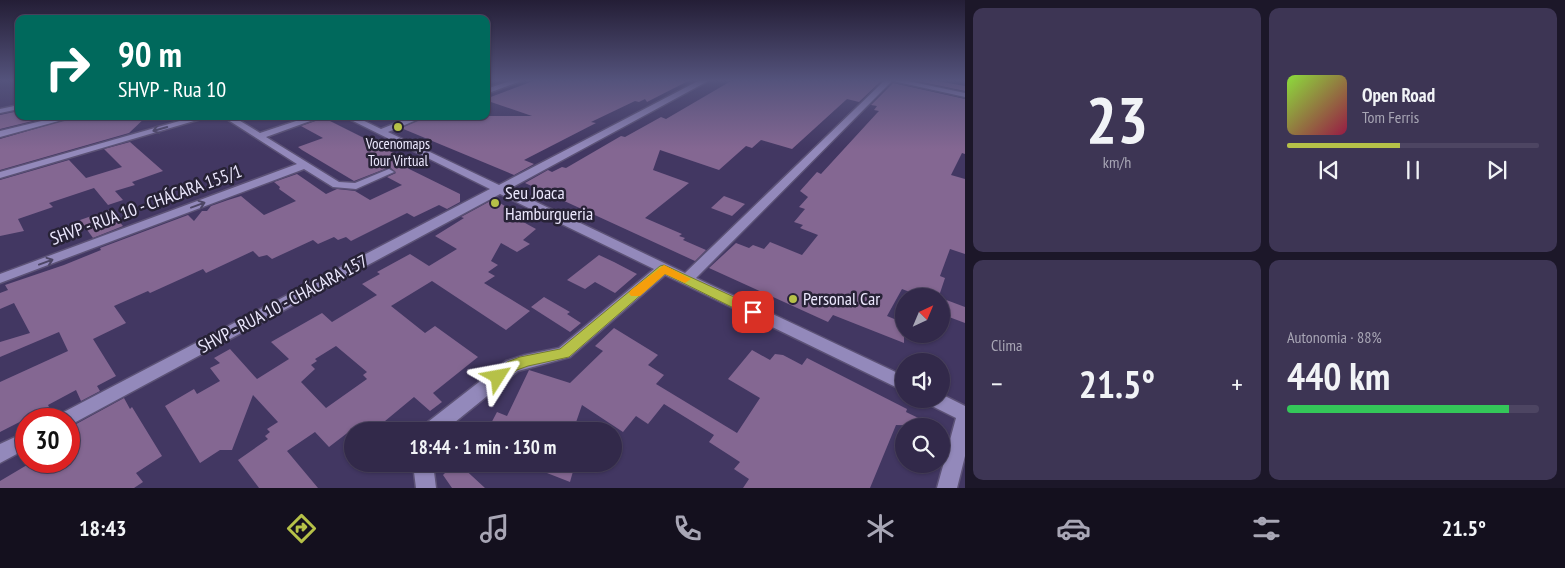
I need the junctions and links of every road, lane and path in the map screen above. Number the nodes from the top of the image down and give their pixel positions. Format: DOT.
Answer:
graph roads {
  1 [pos="661,104"];
  2 [pos="865,104"];
  3 [pos="15,108"];
  4 [pos="0,111"];
  5 [pos="57,120"];
  6 [pos="193,120"];
  7 [pos="232,120"];
  8 [pos="308,120"];
  9 [pos="355,120"];
  10 [pos="412,120"];
  11 [pos="380,132"];
  12 [pos="0,134"];
  13 [pos="258,137"];
  14 [pos="305,165"];
  15 [pos="389,172"];
  16 [pos="0,174"];
  17 [pos="500,189"];
  18 [pos="664,268"];
  19 [pos="0,279"];
  20 [pos="686,280"];
  21 [pos="895,380"];
  22 [pos="950,408"];
  23 [pos="80,412"];
  24 [pos="965,416"];
  25 [pos="442,422"];
  26 [pos="15,446"];
  27 [pos="0,454"];
  28 [pos="424,472"];
  29 [pos="426,488"];
  30 [pos="947,488"];
  1 -- 17 [label="street, SHVP - RUA 10 - CHÁCARA 157"];
  2 -- 20 [label="street"];
  3 -- 4 [label="street"];
  5 -- 12 [label="street"];
  6 -- 16 [label="street, one-way"];
  7 -- 13 [label="street"];
  8 -- 13 [label="street"];
  9 -- 11 [label="street"];
  10 -- 11 [label="street"];
  11 -- 17 [label="street"];
  13 -- 14 [label="street"];
  14 -- 15 [label="street"];
  19 -- 14 [label="street, SHVP - RUA 10 - CHÁCARA 155/1, one-way"];
  17 -- 18 [label="street"];
  17 -- 23 [label="street, SHVP - RUA 10 - CHÁCARA 157"];
  18 -- 20 [label="street"];
  18 -- 25 [label="street"];
  20 -- 21 [label="street"];
  22 -- 24 [label="street"];
  24 -- 30 [label="street"];
  26 -- 27 [label="street"];
  28 -- 29 [label="street"];
}
